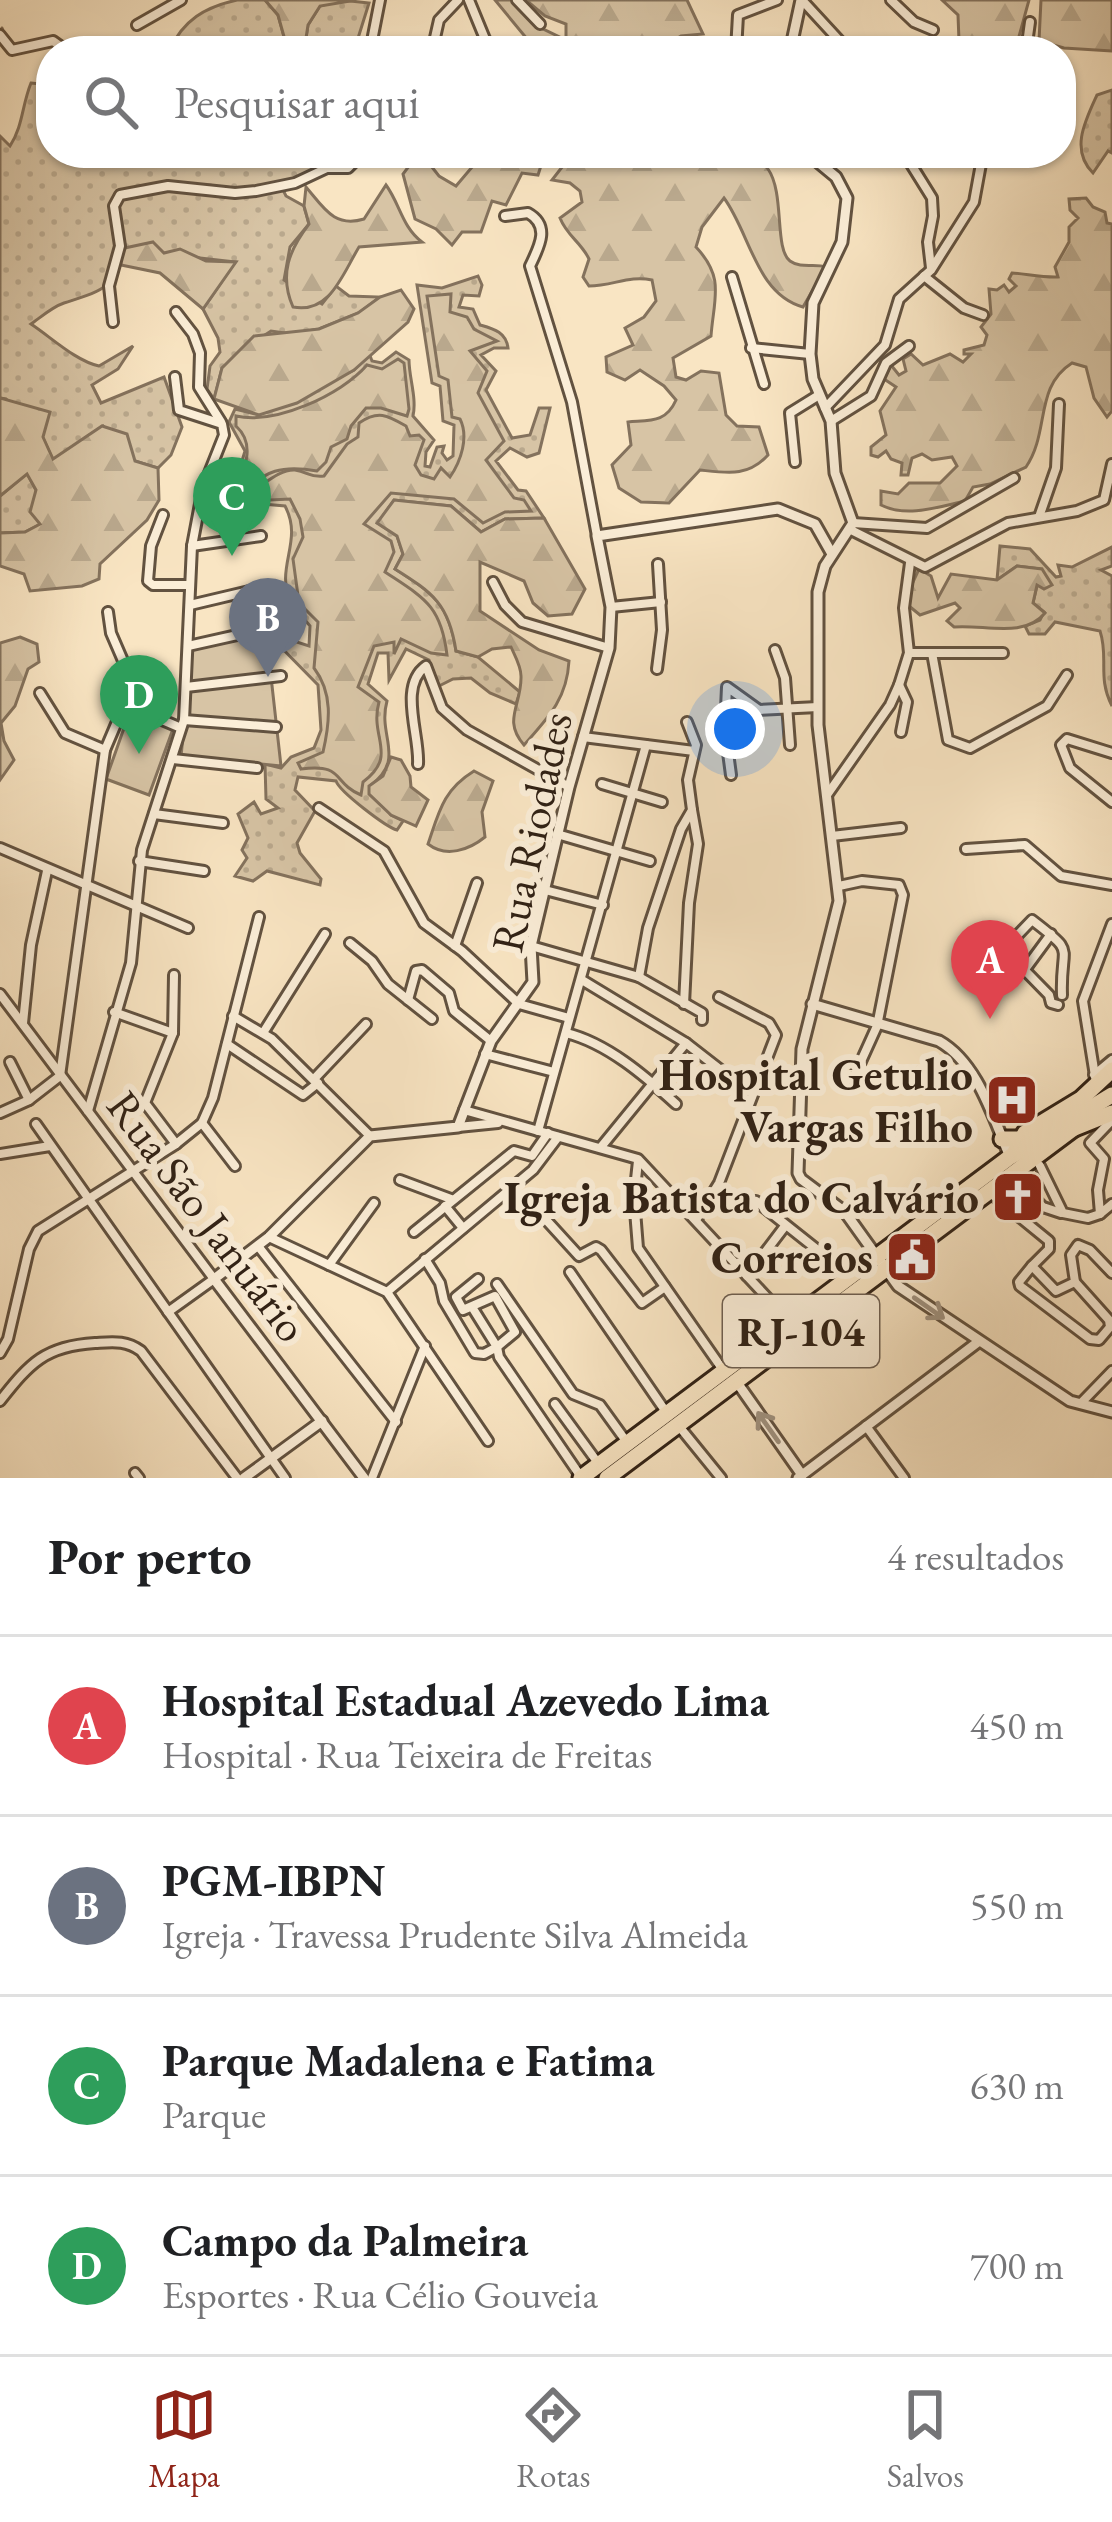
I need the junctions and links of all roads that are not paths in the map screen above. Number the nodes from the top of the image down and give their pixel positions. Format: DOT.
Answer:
graph roads {
  1 [pos="182,0"];
  2 [pos="380,0"];
  3 [pos="458,0"];
  4 [pos="469,0"];
  5 [pos="517,0"];
  6 [pos="777,0"];
  7 [pos="801,0"];
  8 [pos="891,0"];
  9 [pos="1030,22"];
  10 [pos="540,24"];
  11 [pos="137,25"];
  12 [pos="933,30"];
  13 [pos="0,35"];
  14 [pos="373,36"];
  15 [pos="435,36"];
  16 [pos="484,36"];
  17 [pos="737,36"];
  18 [pos="793,36"];
  19 [pos="835,36"];
  20 [pos="1028,36"];
  21 [pos="36,45"];
  22 [pos="326,168"];
  23 [pos="826,168"];
  24 [pos="912,168"];
  25 [pos="980,168"];
  26 [pos="505,216"];
  27 [pos="928,273"];
  28 [pos="733,277"];
  29 [pos="176,312"];
  30 [pos="983,315"];
  31 [pos="113,322"];
  32 [pos="908,346"];
  33 [pos="751,348"];
  34 [pos="810,354"];
  35 [pos="176,377"];
  36 [pos="764,384"];
  37 [pos="819,394"];
  38 [pos="1059,404"];
  39 [pos="825,408"];
  40 [pos="831,422"];
  41 [pos="222,424"];
  42 [pos="795,462"];
  43 [pos="1112,464"];
  44 [pos="1013,478"];
  45 [pos="163,515"];
  46 [pos="1039,517"];
  47 [pos="852,527"];
  48 [pos="261,536"];
  49 [pos="597,536"];
  50 [pos="192,546"];
  51 [pos="832,554"];
  52 [pos="910,563"];
  53 [pos="658,564"];
  54 [pos="493,581"];
  55 [pos="190,585"];
  56 [pos="262,588"];
  57 [pos="662,602"];
  58 [pos="190,605"];
  59 [pos="611,607"];
  60 [pos="108,612"];
  61 [pos="265,629"];
  62 [pos="188,646"];
  63 [pos="609,648"];
  64 [pos="775,650"];
  65 [pos="909,653"];
  66 [pos="932,653"];
  67 [pos="1003,653"];
  68 [pos="657,669"];
  69 [pos="1067,675"];
  70 [pos="280,676"];
  71 [pos="899,685"];
  72 [pos="186,687"];
  73 [pos="40,693"];
  74 [pos="127,705"];
  75 [pos="818,707"];
  76 [pos="788,708"];
  77 [pos="687,722"];
  78 [pos="183,724"];
  79 [pos="276,727"];
  80 [pos="901,731"];
  81 [pos="583,737"];
  82 [pos="790,745"];
  83 [pos="646,746"];
  84 [pos="105,750"];
  85 [pos="694,751"];
  86 [pos="1112,753"];
  87 [pos="173,760"];
  88 [pos="418,764"];
  89 [pos="257,768"];
  90 [pos="731,775"];
  91 [pos="602,784"];
  92 [pos="568,787"];
  93 [pos="635,793"];
  94 [pos="827,795"];
  95 [pos="662,802"];
  96 [pos="1112,802"];
  97 [pos="319,808"];
  98 [pos="692,810"];
  99 [pos="154,814"];
  100 [pos="223,823"];
  101 [pos="901,828"];
  102 [pos="557,834"];
  103 [pos="832,836"];
  104 [pos="0,848"];
  105 [pos="618,849"];
  106 [pos="966,849"];
  107 [pos="140,861"];
  108 [pos="650,861"];
  109 [pos="47,871"];
  110 [pos="204,871"];
  111 [pos="477,883"];
  112 [pos="1112,884"];
  113 [pos="839,886"];
  114 [pos="88,888"];
  115 [pos="545,890"];
  116 [pos="136,904"];
  117 [pos="603,905"];
  118 [pos="259,916"];
  119 [pos="1112,924"];
  120 [pos="188,928"];
  121 [pos="325,934"];
  122 [pos="1051,934"];
  123 [pos="350,943"];
  124 [pos="1112,943"];
  125 [pos="455,946"];
  126 [pos="531,946"];
  127 [pos="1098,956"];
  128 [pos="586,962"];
  129 [pos="1026,968"];
  130 [pos="174,975"];
  131 [pos="639,976"];
  132 [pos="582,980"];
  133 [pos="0,994"];
  134 [pos="719,997"];
  135 [pos="408,1000"];
  136 [pos="519,1004"];
  137 [pos="685,1004"];
  138 [pos="812,1004"];
  139 [pos="114,1012"];
  140 [pos="233,1016"];
  141 [pos="569,1018"];
  142 [pos="432,1019"];
  143 [pos="702,1020"];
  144 [pos="366,1024"];
  145 [pos="22,1025"];
  146 [pos="877,1026"];
  147 [pos="173,1033"];
  148 [pos="263,1033"];
  149 [pos="566,1034"];
  150 [pos="491,1041"];
  151 [pos="686,1043"];
  152 [pos="227,1044"];
  153 [pos="485,1054"];
  154 [pos="1112,1060"];
  155 [pos="10,1062"];
  156 [pos="1112,1070"];
  157 [pos="722,1071"];
  158 [pos="554,1072"];
  159 [pos="60,1076"];
  160 [pos="853,1079"];
  161 [pos="1095,1079"];
  162 [pos="316,1081"];
  163 [pos="654,1084"];
  164 [pos="1081,1099"];
  165 [pos="29,1100"];
  166 [pos="676,1104"];
  167 [pos="1112,1105"];
  168 [pos="464,1110"];
  169 [pos="88,1111"];
  170 [pos="0,1113"];
  171 [pos="505,1122"];
  172 [pos="36,1124"];
  173 [pos="202,1124"];
  174 [pos="458,1127"];
  175 [pos="1067,1127"];
  176 [pos="548,1134"];
  177 [pos="370,1136"];
  178 [pos="176,1144"];
  179 [pos="50,1146"];
  180 [pos="601,1147"];
  181 [pos="1011,1148"];
  182 [pos="0,1154"];
  183 [pos="638,1159"];
  184 [pos="235,1166"];
  185 [pos="1040,1166"];
  186 [pos="134,1172"];
  187 [pos="400,1180"];
  188 [pos="996,1186"];
  189 [pos="87,1198"];
  190 [pos="527,1200"];
  191 [pos="756,1202"];
  192 [pos="374,1203"];
  193 [pos="449,1203"];
  194 [pos="1112,1204"];
  195 [pos="1063,1213"];
  196 [pos="1100,1214"];
  197 [pos="696,1220"];
  198 [pos="784,1226"];
  199 [pos="463,1228"];
  200 [pos="415,1232"];
  201 [pos="268,1237"];
  202 [pos="258,1246"];
  203 [pos="425,1259"];
  204 [pos="879,1263"];
  205 [pos="329,1265"];
  206 [pos="1032,1266"];
  207 [pos="570,1272"];
  208 [pos="1112,1273"];
  209 [pos="849,1275"];
  210 [pos="747,1276"];
  211 [pos="214,1279"];
  212 [pos="478,1279"];
  213 [pos="1075,1282"];
  214 [pos="497,1284"];
  215 [pos="665,1287"];
  216 [pos="387,1292"];
  217 [pos="472,1307"];
  218 [pos="168,1312"];
  219 [pos="789,1321"];
  220 [pos="978,1342"];
  221 [pos="426,1346"];
  222 [pos="496,1347"];
  223 [pos="0,1353"];
  224 [pos="1112,1370"];
  225 [pos="729,1375"];
  226 [pos="0,1400"];
  227 [pos="555,1404"];
  228 [pos="1080,1405"];
  229 [pos="1112,1412"];
  230 [pos="672,1418"];
  231 [pos="322,1421"];
  232 [pos="396,1422"];
  233 [pos="865,1425"];
  234 [pos="488,1441"];
  235 [pos="628,1443"];
  236 [pos="270,1459"];
  237 [pos="603,1471"];
  238 [pos="801,1477"];
  239 [pos="241,1478"];
  240 [pos="285,1478"];
  241 [pos="368,1478"];
  242 [pos="581,1478"];
  243 [pos="721,1478"];
  244 [pos="904,1478"];
  1 -- 11 [label="street"];
  2 -- 14 [label="street"];
  3 -- 15 [label="street"];
  4 -- 16 [label="street"];
  5 -- 10 [label="street"];
  6 -- 17 [label="street"];
  7 -- 18 [label="street"];
  7 -- 19 [label="street"];
  8 -- 12 [label="street"];
  9 -- 20 [label="street"];
  13 -- 21 [label="street"];
  22 -- 31 [label="street"];
  23 -- 34 [label="street"];
  24 -- 27 [label="street"];
  25 -- 27 [label="street"];
  26 -- 49 [label="street"];
  27 -- 30 [label="street"];
  27 -- 39 [label="street"];
  28 -- 33 [label="street"];
  29 -- 41 [label="street"];
  32 -- 40 [label="street"];
  33 -- 34 [label="street"];
  33 -- 36 [label="street"];
  34 -- 37 [label="street"];
  35 -- 41 [label="street"];
  37 -- 39 [label="street"];
  37 -- 42 [label="street"];
  38 -- 46 [label="street"];
  39 -- 40 [label="street"];
  40 -- 47 [label="street"];
  41 -- 50 [label="street"];
  43 -- 46 [label="street"];
  44 -- 47 [label="street"];
  45 -- 55 [label="street"];
  46 -- 52 [label="street"];
  47 -- 51 [label="street"];
  47 -- 52 [label="street"];
  48 -- 50 [label="street"];
  49 -- 51 [label="street"];
  49 -- 59 [label="street, Rua Riodades"];
  50 -- 55 [label="street"];
  51 -- 75 [label="street"];
  52 -- 65 [label="street"];
  53 -- 57 [label="street"];
  54 -- 63 [label="street"];
  55 -- 58 [label="street"];
  56 -- 58 [label="street"];
  57 -- 59 [label="street"];
  57 -- 68 [label="street"];
  58 -- 62 [label="street"];
  59 -- 63 [label="street, Rua Riodades"];
  60 -- 74 [label="street"];
  61 -- 62 [label="street"];
  62 -- 72 [label="street"];
  63 -- 81 [label="street, Rua Riodades"];
  64 -- 76 [label="street"];
  65 -- 66 [label="street"];
  65 -- 71 [label="street"];
  66 -- 67 [label="street"];
  66 -- 69 [label="street"];
  70 -- 72 [label="street"];
  71 -- 80 [label="street"];
  71 -- 94 [label="street"];
  72 -- 78 [label="street"];
  73 -- 84 [label="street"];
  74 -- 78 [label="street"];
  74 -- 84 [label="street"];
  75 -- 76 [label="street"];
  75 -- 94 [label="street"];
  76 -- 82 [label="street"];
  76 -- 90 [label="street"];
  77 -- 85 [label="street"];
  78 -- 79 [label="street"];
  78 -- 87 [label="street"];
  81 -- 83 [label="street"];
  81 -- 92 [label="street, Rua Riodades"];
  83 -- 85 [label="street"];
  83 -- 93 [label="street"];
  84 -- 114 [label="street"];
  85 -- 98 [label="street"];
  86 -- 96 [label="street"];
  87 -- 89 [label="street"];
  87 -- 99 [label="street"];
  88 -- 92 [label="street"];
  91 -- 93 [label="street"];
  92 -- 102 [label="street, Rua Riodades"];
  93 -- 95 [label="street"];
  93 -- 105 [label="street"];
  94 -- 103 [label="street"];
  97 -- 125 [label="street"];
  98 -- 131 [label="street"];
  98 -- 137 [label="street"];
  99 -- 100 [label="street"];
  99 -- 107 [label="street"];
  101 -- 103 [label="street"];
  102 -- 105 [label="street"];
  102 -- 115 [label="street, Rua Riodades"];
  103 -- 113 [label="street"];
  104 -- 109 [label="street"];
  105 -- 108 [label="street"];
  105 -- 117 [label="street"];
  106 -- 112 [label="street"];
  107 -- 110 [label="street"];
  107 -- 116 [label="street"];
  109 -- 114 [label="street"];
  109 -- 145 [label="street"];
  111 -- 125 [label="street"];
  113 -- 138 [label="street"];
  113 -- 146 [label="street"];
  114 -- 116 [label="street"];
  114 -- 159 [label="street"];
  115 -- 117 [label="street"];
  115 -- 126 [label="street, Rua Riodades"];
  116 -- 120 [label="street"];
  116 -- 139 [label="street"];
  117 -- 128 [label="street"];
  118 -- 140 [label="street"];
  119 -- 127 [label="street"];
  121 -- 148 [label="street"];
  122 -- 129 [label="street"];
  122 -- 129 [label="street"];
  122 -- 129 [label="street"];
  123 -- 135 [label="street"];
  124 -- 127 [label="street"];
  125 -- 136 [label="street"];
  126 -- 128 [label="street"];
  126 -- 136 [label="street, Rua Riodades"];
  127 -- 161 [label="street"];
  128 -- 131 [label="street"];
  128 -- 132 [label="street"];
  130 -- 147 [label="street"];
  131 -- 137 [label="street"];
  132 -- 141 [label="street"];
  132 -- 151 [label="street"];
  133 -- 145 [label="street, Rua São Januário"];
  134 -- 197 [label="street"];
  135 -- 142 [label="street"];
  135 -- 150 [label="street"];
  136 -- 141 [label="street"];
  136 -- 150 [label="street, Rua Riodades"];
  137 -- 143 [label="street"];
  138 -- 146 [label="street"];
  138 -- 204 [label="street"];
  139 -- 147 [label="street"];
  139 -- 169 [label="street"];
  140 -- 148 [label="street"];
  140 -- 152 [label="street"];
  141 -- 149 [label="street"];
  144 -- 162 [label="street"];
  145 -- 159 [label="street, Rua São Januário"];
  146 -- 160 [label="street"];
  146 -- 181 [label="street"];
  147 -- 178 [label="street"];
  148 -- 162 [label="street"];
  149 -- 158 [label="street"];
  149 -- 163 [label="street"];
  150 -- 153 [label="street, Rua Riodades"];
  151 -- 157 [label="street"];
  151 -- 163 [label="street"];
  152 -- 162 [label="street"];
  152 -- 173 [label="street"];
  153 -- 158 [label="street"];
  153 -- 168 [label="street, Rua Riodades"];
  154 -- 161 [label="street"];
  155 -- 165 [label="street"];
  156 -- 161 [label="highway"];
  158 -- 176 [label="street"];
  159 -- 165 [label="street"];
  159 -- 169 [label="street, Rua São Januário"];
  161 -- 164 [label="highway"];
  162 -- 177 [label="street"];
  163 -- 166 [label="street"];
  163 -- 180 [label="street"];
  164 -- 167 [label="highway"];
  164 -- 181 [label="highway"];
  165 -- 170 [label="street"];
  167 -- 175 [label="highway, RJ-104"];
  167 -- 196 [label="street"];
  168 -- 171 [label="street"];
  168 -- 174 [label="street, Rua Riodades"];
  169 -- 186 [label="street, Rua São Januário"];
  171 -- 174 [label="street"];
  171 -- 176 [label="street"];
  172 -- 179 [label="street"];
  173 -- 178 [label="street"];
  173 -- 184 [label="street"];
  174 -- 177 [label="street"];
  175 -- 181 [label="highway, RJ-104"];
  175 -- 188 [label="highway, RJ-104"];
  176 -- 180 [label="street"];
  176 -- 193 [label="street"];
  176 -- 199 [label="street"];
  177 -- 201 [label="street"];
  178 -- 186 [label="street"];
  179 -- 182 [label="street"];
  179 -- 189 [label="street"];
  180 -- 183 [label="street"];
  181 -- 204 [label="highway, RJ-104"];
  183 -- 197 [label="street"];
  183 -- 215 [label="street"];
  185 -- 195 [label="street"];
  186 -- 189 [label="street"];
  186 -- 211 [label="street, Rua São Januário"];
  187 -- 193 [label="street"];
  188 -- 195 [label="street"];
  188 -- 204 [label="highway, RJ-104"];
  188 -- 206 [label="street"];
  189 -- 218 [label="street"];
  189 -- 223 [label="street"];
  190 -- 215 [label="street"];
  191 -- 198 [label="street"];
  192 -- 205 [label="street"];
  193 -- 199 [label="street"];
  193 -- 200 [label="street"];
  194 -- 196 [label="street"];
  195 -- 196 [label="street"];
  197 -- 210 [label="street"];
  198 -- 209 [label="street"];
  198 -- 210 [label="street"];
  199 -- 203 [label="street"];
  201 -- 202 [label="street"];
  201 -- 205 [label="street"];
  202 -- 211 [label="street"];
  202 -- 232 [label="street"];
  203 -- 216 [label="street"];
  203 -- 222 [label="street"];
  204 -- 209 [label="highway, RJ-104"];
  204 -- 220 [label="street, one-way"];
  204 -- 225 [label="highway, RJ-104"];
  205 -- 216 [label="street"];
  206 -- 213 [label="street"];
  206 -- 213 [label="street"];
  207 -- 230 [label="street"];
  208 -- 213 [label="street"];
  209 -- 219 [label="highway, RJ-104"];
  210 -- 219 [label="street"];
  211 -- 218 [label="street"];
  211 -- 231 [label="street, Rua São Januário"];
  212 -- 217 [label="street"];
  214 -- 235 [label="street"];
  215 -- 225 [label="street"];
  216 -- 221 [label="street"];
  217 -- 222 [label="street"];
  217 -- 222 [label="street"];
  218 -- 236 [label="street"];
  219 -- 225 [label="highway, RJ-104"];
  220 -- 228 [label="street"];
  220 -- 233 [label="street"];
  221 -- 232 [label="street"];
  221 -- 234 [label="street"];
  222 -- 242 [label="street"];
  224 -- 228 [label="street"];
  225 -- 230 [label="highway, RJ-104"];
  238 -- 225 [label="street, one-way"];
  226 -- 239 [label="street"];
  227 -- 237 [label="street"];
  228 -- 229 [label="street"];
  230 -- 235 [label="highway, RJ-104"];
  230 -- 237 [label="highway, RJ-104"];
  230 -- 243 [label="street"];
  231 -- 236 [label="street"];
  231 -- 241 [label="street, Rua São Januário"];
  232 -- 241 [label="street"];
  233 -- 238 [label="street"];
  233 -- 244 [label="street"];
  235 -- 237 [label="highway, RJ-104"];
  236 -- 239 [label="street"];
  236 -- 240 [label="street"];
  237 -- 242 [label="highway, RJ-104"];
}
